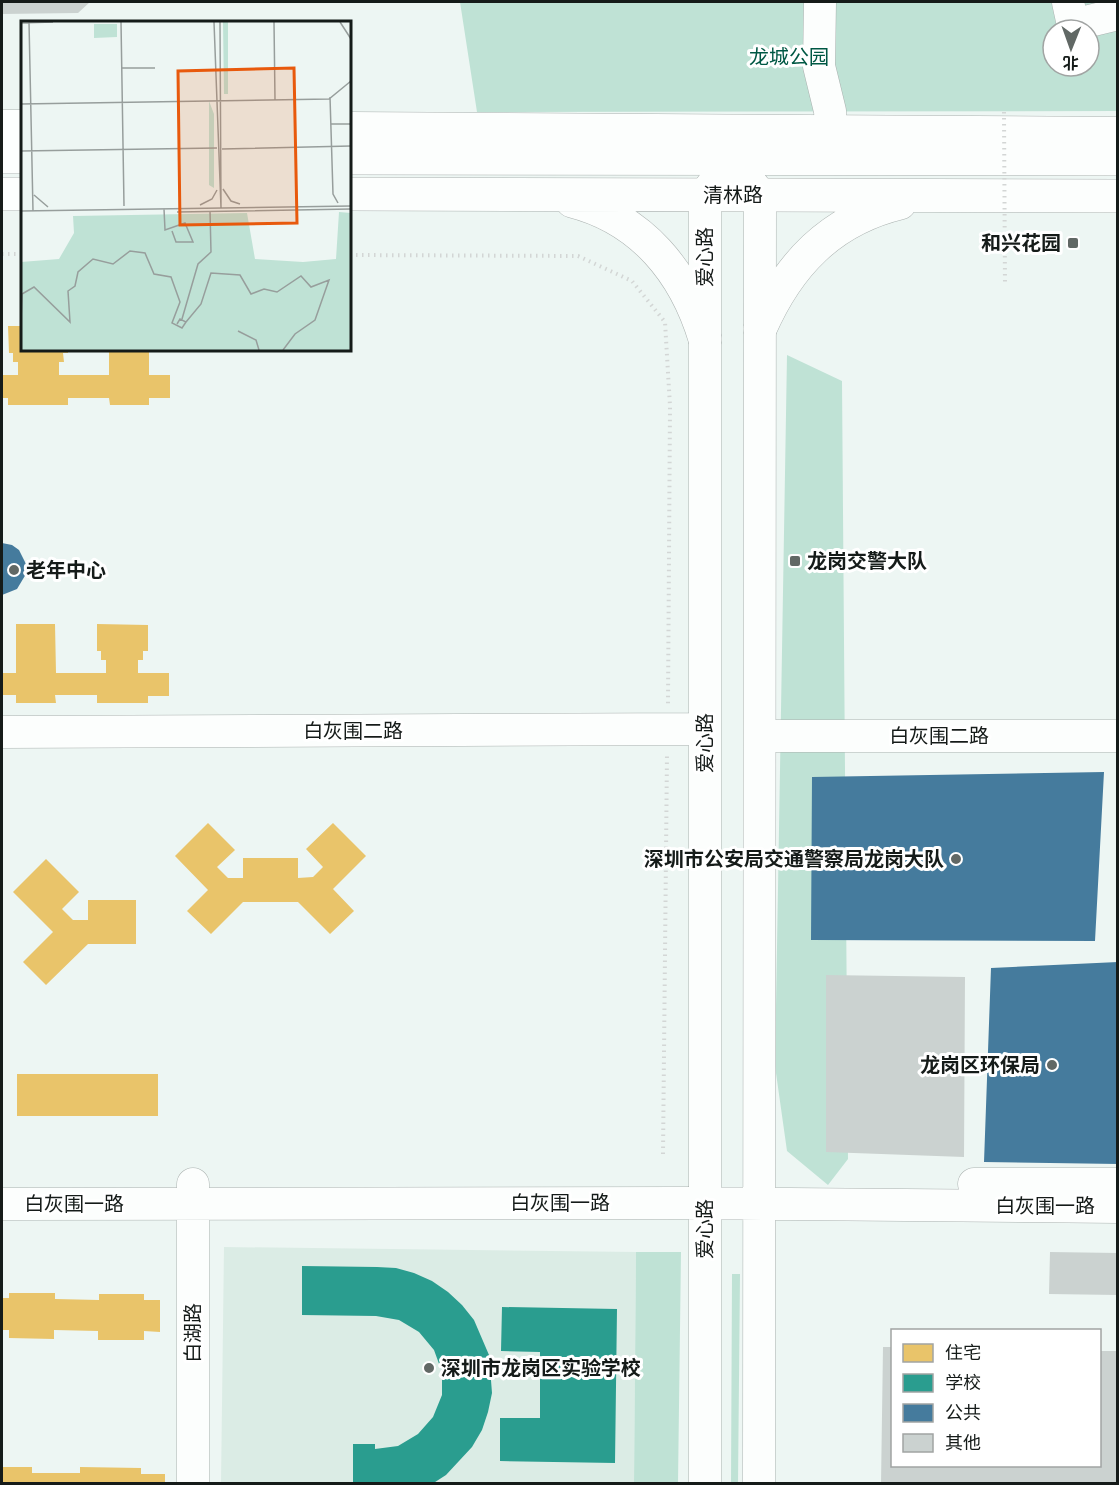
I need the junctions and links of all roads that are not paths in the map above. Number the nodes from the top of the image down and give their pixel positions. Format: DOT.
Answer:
graph roads {
  1 [pos="820,2"];
  2 [pos="1068,2"];
  3 [pos="1118,14"];
  4 [pos="2,126"];
  5 [pos="21,126"];
  6 [pos="351,128"];
  7 [pos="831,131"];
  8 [pos="1118,133"];
  9 [pos="2,157"];
  10 [pos="21,157"];
  11 [pos="351,158"];
  12 [pos="732,158"];
  13 [pos="1118,159"];
  14 [pos="2,194"];
  15 [pos="21,194"];
  16 [pos="351,194"];
  17 [pos="547,195"];
  18 [pos="705,195"];
  19 [pos="760,195"];
  20 [pos="930,195"];
  21 [pos="1118,196"];
  22 [pos="760,329"];
  23 [pos="705,339"];
  24 [pos="705,729"];
  25 [pos="2,732"];
  26 [pos="760,736"];
  27 [pos="1118,736"];
  28 [pos="2,1183"];
  29 [pos="1118,1184"];
  30 [pos="193,1193"];
  31 [pos="705,1193"];
  32 [pos="759,1194"];
  33 [pos="2,1204"];
  34 [pos="1118,1207"];
  35 [pos="193,1484"];
  36 [pos="705,1484"];
  37 [pos="759,1484"];
  1 -- 7 [label="street"];
  2 -- 3 [label="street"];
  4 -- 5 [label="street"];
  6 -- 7 [label="street"];
  7 -- 8 [label="street"];
  9 -- 10 [label="main road"];
  11 -- 12 [label="main road, 清林路"];
  12 -- 13 [label="main road, 清林路"];
  12 -- 18 [label="street"];
  12 -- 19 [label="street"];
  14 -- 15 [label="main road"];
  16 -- 17 [label="main road, 清林路"];
  17 -- 18 [label="main road, 清林路"];
  17 -- 23 [label="main road"];
  18 -- 19 [label="main road, 清林路"];
  18 -- 23 [label="street, 爱心路"];
  19 -- 20 [label="main road, 清林路"];
  19 -- 22 [label="street"];
  20 -- 21 [label="main road, 清林路"];
  20 -- 22 [label="main road"];
  22 -- 26 [label="street"];
  23 -- 24 [label="street, 爱心路"];
  24 -- 25 [label="street, 白灰围二路"];
  24 -- 31 [label="street, 爱心路"];
  26 -- 27 [label="street, 白灰围二路"];
  26 -- 32 [label="street"];
  28 -- 30 [label="street, 白灰围一路"];
  29 -- 32 [label="street, 白灰围一路"];
  30 -- 31 [label="street, 白灰围一路"];
  30 -- 33 [label="street, 白灰围一路"];
  30 -- 35 [label="street, 白湖路"];
  31 -- 32 [label="street, 白灰围一路"];
  31 -- 36 [label="street, 爱心路"];
  32 -- 34 [label="street, 白灰围一路"];
  32 -- 37 [label="street"];
}
